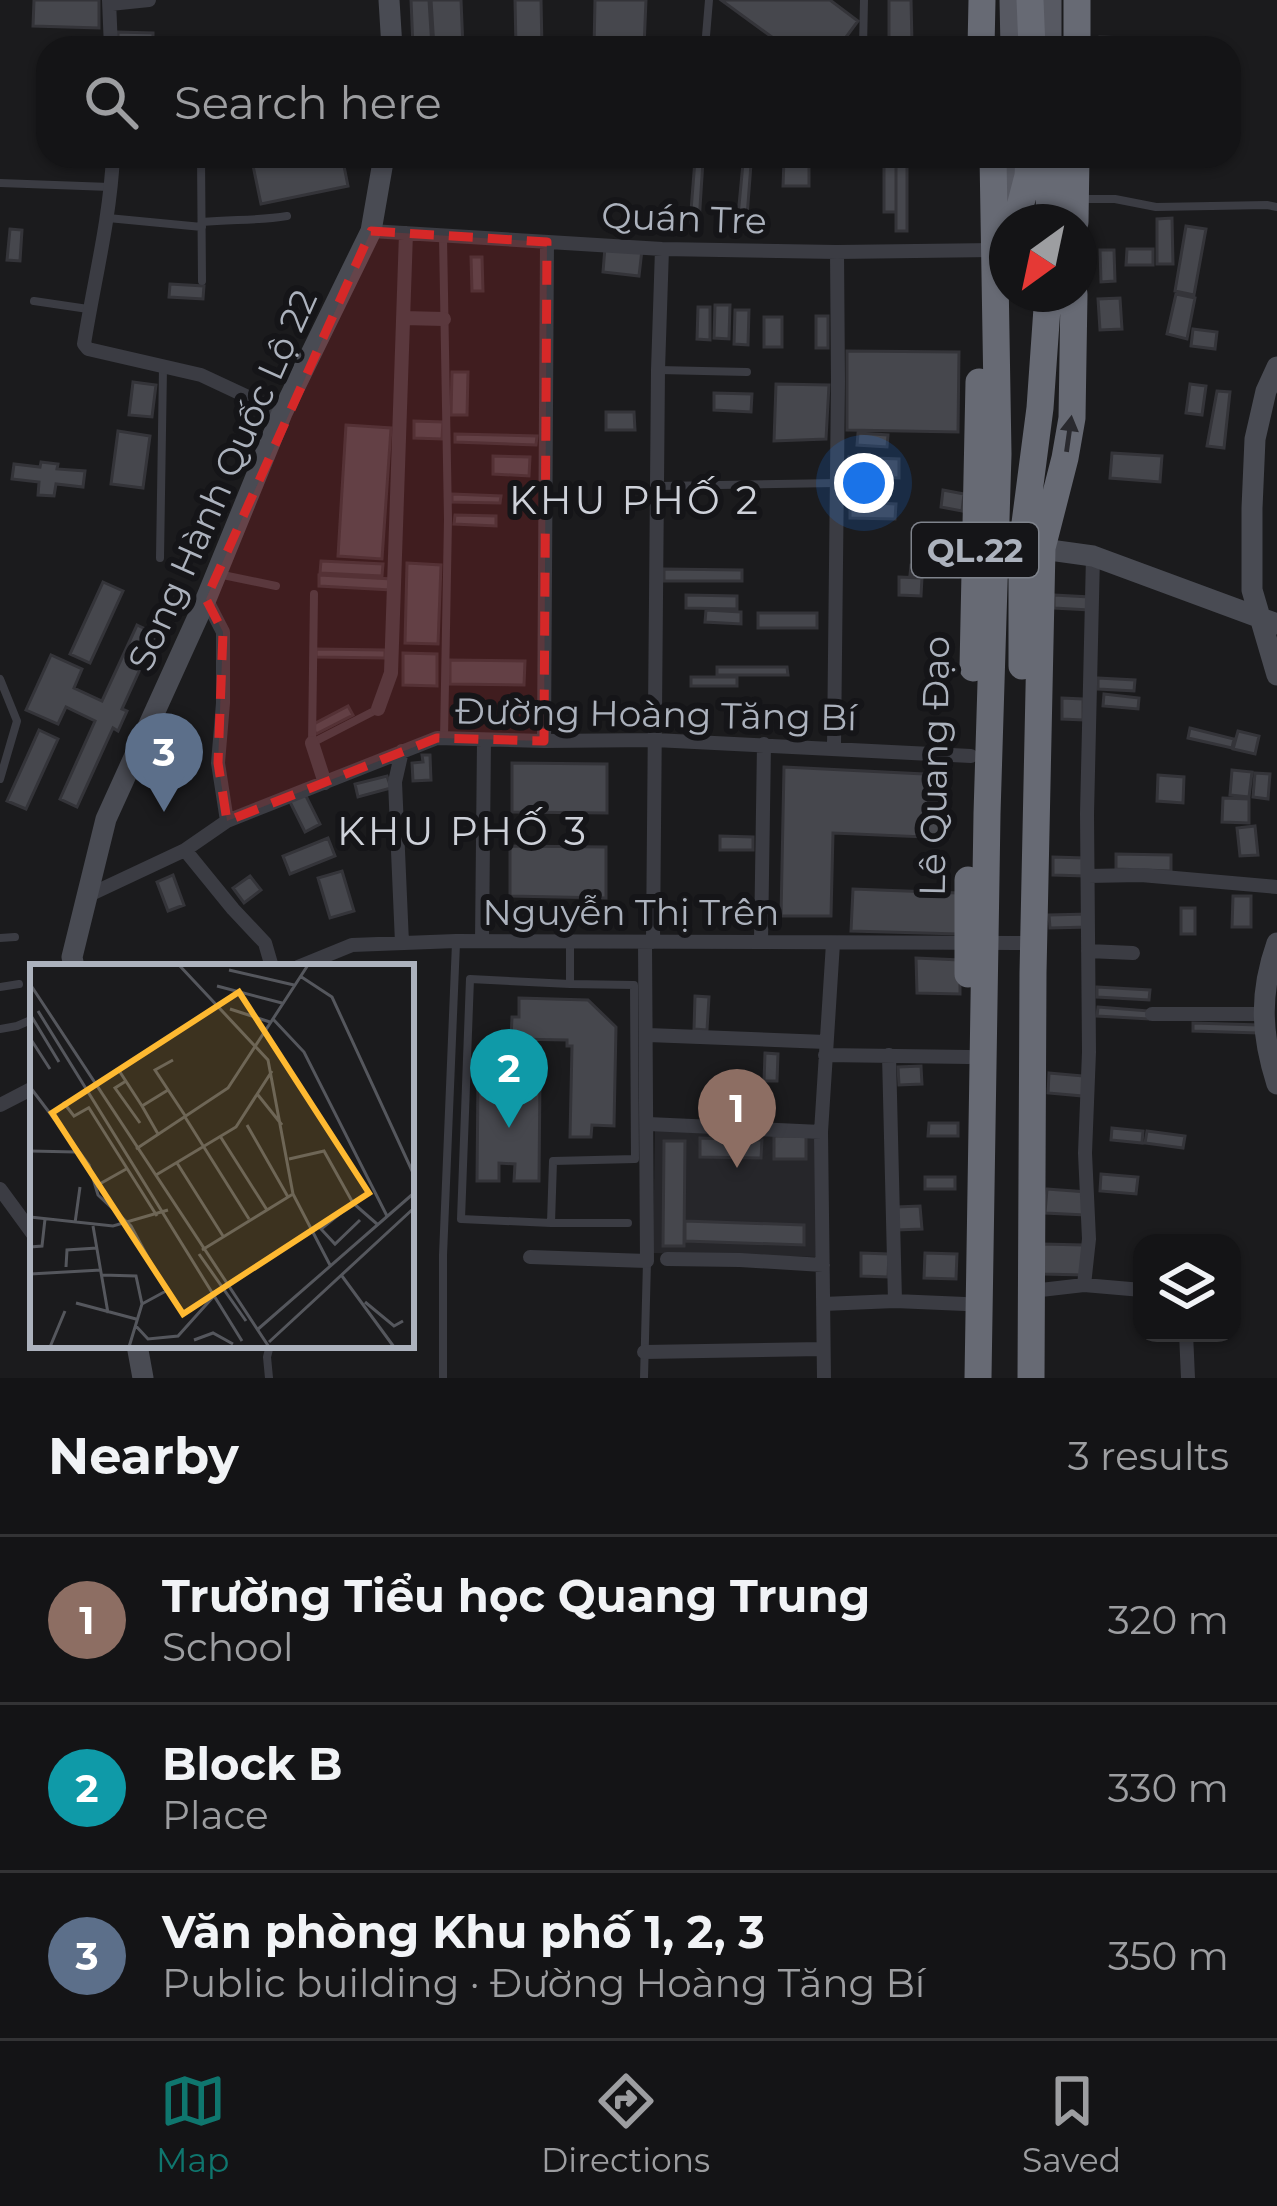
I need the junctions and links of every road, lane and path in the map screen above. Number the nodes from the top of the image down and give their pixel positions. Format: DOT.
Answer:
graph roads {
  1 [pos="145,0"];
  2 [pos="388,0"];
  3 [pos="709,0"];
  4 [pos="864,0"];
  5 [pos="986,0"];
  6 [pos="1010,0"];
  7 [pos="1030,0"];
  8 [pos="1051,0"];
  9 [pos="1077,0"];
  10 [pos="110,2"];
  11 [pos="111,36"];
  12 [pos="391,36"];
  13 [pos="706,36"];
  14 [pos="863,36"];
  15 [pos="982,36"];
  16 [pos="990,36"];
  17 [pos="1011,36"];
  18 [pos="1032,36"];
  19 [pos="1051,36"];
  20 [pos="1077,36"];
  21 [pos="112,168"];
  22 [pos="201,168"];
  23 [pos="382,168"];
  24 [pos="982,168"];
  25 [pos="992,168"];
  26 [pos="1011,168"];
  27 [pos="1027,168"];
  28 [pos="1050,168"];
  29 [pos="1076,168"];
  30 [pos="0,183"];
  31 [pos="111,187"];
  32 [pos="1012,204"];
  33 [pos="1020,204"];
  34 [pos="1049,204"];
  35 [pos="1076,204"];
  36 [pos="1097,204"];
  37 [pos="1277,207"];
  38 [pos="286,216"];
  39 [pos="108,218"];
  40 [pos="202,225"];
  41 [pos="371,231"];
  42 [pos="406,233"];
  43 [pos="442,236"];
  44 [pos="547,242"];
  45 [pos="662,249"];
  46 [pos="987,250"];
  47 [pos="837,252"];
  48 [pos="202,281"];
  49 [pos="34,301"];
  50 [pos="89,309"];
  51 [pos="1010,312"];
  52 [pos="1047,312"];
  53 [pos="1074,312"];
  54 [pos="404,318"];
  55 [pos="444,319"];
  56 [pos="1073,348"];
  57 [pos="164,367"];
  58 [pos="1277,367"];
  59 [pos="658,370"];
  60 [pos="747,372"];
  61 [pos="1040,408"];
  62 [pos="282,413"];
  63 [pos="998,454"];
  64 [pos="837,483"];
  65 [pos="658,486"];
  66 [pos="1032,547"];
  67 [pos="1093,556"];
  68 [pos="160,558"];
  69 [pos="217,574"];
  70 [pos="276,586"];
  71 [pos="314,594"];
  72 [pos="206,599"];
  73 [pos="1268,621"];
  74 [pos="1277,676"];
  75 [pos="0,679"];
  76 [pos="378,710"];
  77 [pos="444,738"];
  78 [pos="484,740"];
  79 [pos="655,740"];
  80 [pos="544,741"];
  81 [pos="312,743"];
  82 [pos="764,744"];
  83 [pos="834,747"];
  84 [pos="402,751"];
  85 [pos="970,755"];
  86 [pos="0,779"];
  87 [pos="326,783"];
  88 [pos="978,815"];
  89 [pos="227,821"];
  90 [pos="185,850"];
  91 [pos="1088,875"];
  92 [pos="1277,887"];
  93 [pos="88,896"];
  94 [pos="15,937"];
  95 [pos="0,938"];
  96 [pos="456,941"];
  97 [pos="482,941"];
  98 [pos="570,941"];
  99 [pos="649,942"];
  100 [pos="761,942"];
  101 [pos="401,943"];
  102 [pos="833,943"];
  103 [pos="977,943"];
  104 [pos="1029,943"];
  105 [pos="1277,943"];
  106 [pos="1088,951"];
  107 [pos="1133,952"];
  108 [pos="74,964"];
  109 [pos="271,964"];
  110 [pos="305,964"];
  111 [pos="20,984"];
  112 [pos="570,984"];
  113 [pos="0,987"];
  114 [pos="1152,1014"];
  115 [pos="1262,1014"];
  116 [pos="30,1020"];
  117 [pos="0,1028"];
  118 [pos="648,1035"];
  119 [pos="826,1048"];
  120 [pos="889,1055"];
  121 [pos="969,1057"];
  122 [pos="1277,1084"];
  123 [pos="30,1090"];
  124 [pos="0,1105"];
  125 [pos="648,1124"];
  126 [pos="821,1132"];
  127 [pos="0,1189"];
  128 [pos="628,1222"];
  129 [pos="551,1223"];
  130 [pos="30,1230"];
  131 [pos="530,1257"];
  132 [pos="667,1259"];
  133 [pos="647,1261"];
  134 [pos="823,1265"];
  135 [pos="1084,1285"];
  136 [pos="1133,1289"];
  137 [pos="1032,1291"];
  138 [pos="895,1301"];
  139 [pos="823,1304"];
  140 [pos="964,1304"];
  141 [pos="1186,1342"];
  142 [pos="138,1348"];
  143 [pos="268,1348"];
  144 [pos="822,1349"];
  145 [pos="644,1352"];
  146 [pos="143,1378"];
  147 [pos="268,1378"];
  148 [pos="443,1378"];
  149 [pos="644,1378"];
  150 [pos="824,1378"];
  151 [pos="963,1378"];
  152 [pos="978,1378"];
  153 [pos="1016,1378"];
  154 [pos="1031,1378"];
  155 [pos="1188,1378"];
  1 -- 10 [label="street"];
  2 -- 12 [label="street"];
  3 -- 13 [label="lane"];
  4 -- 14 [label="lane"];
  5 -- 15 [label="highway"];
  5 -- 16 [label="highway"];
  6 -- 17 [label="main road"];
  7 -- 18 [label="highway"];
  8 -- 19 [label="main road"];
  9 -- 20 [label="highway"];
  10 -- 11 [label="street"];
  21 -- 31 [label="street"];
  22 -- 40 [label="lane"];
  23 -- 41 [label="street, Song Hành Quốc Lộ 22"];
  24 -- 46 [label="highway, Lê Quang Đạo / QL.22"];
  25 -- 46 [label="highway, Lê Quang Đạo / QL.22"];
  26 -- 32 [label="main road"];
  27 -- 33 [label="highway"];
  28 -- 34 [label="highway"];
  29 -- 35 [label="highway"];
  30 -- 31 [label="lane"];
  31 -- 39 [label="street"];
  36 -- 37 [label="lane"];
  38 -- 40 [label="lane"];
  39 -- 40 [label="lane"];
  39 -- 50 [label="street"];
  40 -- 48 [label="lane"];
  41 -- 42 [label="street, Quán Tre"];
  41 -- 62 [label="street, Song Hành Quốc Lộ 22"];
  42 -- 43 [label="street, Quán Tre"];
  42 -- 54 [label="street"];
  43 -- 44 [label="street, Quán Tre"];
  43 -- 55 [label="lane"];
  44 -- 45 [label="street, Quán Tre"];
  44 -- 80 [label="street"];
  45 -- 47 [label="street, Quán Tre"];
  45 -- 59 [label="street"];
  46 -- 47 [label="street, Quán Tre"];
  46 -- 63 [label="highway, Lê Quang Đạo / QL.22"];
  46 -- 85 [label="highway, Lê Quang Đạo / QL.22"];
  47 -- 64 [label="street"];
  49 -- 50 [label="lane"];
  50 -- 57 [label="street"];
  51 -- 63 [label="highway, Lê Quang Đạo / QL.22"];
  52 -- 61 [label="highway, QL.22"];
  53 -- 56 [label="highway, QL.22"];
  54 -- 55 [label="street"];
  54 -- 76 [label="street"];
  55 -- 77 [label="lane"];
  56 -- 61 [label="highway"];
  66 -- 56 [label="highway, QL.22, one-way"];
  57 -- 62 [label="street"];
  57 -- 68 [label="lane"];
  58 -- 73 [label="street"];
  59 -- 60 [label="lane"];
  59 -- 65 [label="street"];
  61 -- 66 [label="highway, QL.22"];
  62 -- 69 [label="street, Song Hành Quốc Lộ 22"];
  63 -- 88 [label="highway, Lê Quang Đạo / QL.22"];
  64 -- 65 [label="lane"];
  64 -- 83 [label="street"];
  65 -- 79 [label="street"];
  66 -- 67 [label="street"];
  66 -- 104 [label="highway, QL.22"];
  67 -- 73 [label="street"];
  67 -- 91 [label="street"];
  69 -- 70 [label="lane"];
  69 -- 72 [label="street, Song Hành Quốc Lộ 22"];
  71 -- 81 [label="lane"];
  72 -- 89 [label="street"];
  72 -- 93 [label="street, Song Hành Quốc Lộ 22"];
  73 -- 74 [label="street"];
  75 -- 86 [label="lane"];
  76 -- 81 [label="lane"];
  77 -- 78 [label="street, Đường Hoàng Tăng Bí"];
  77 -- 84 [label="street, Đường Hoàng Tăng Bí"];
  78 -- 80 [label="street, Đường Hoàng Tăng Bí"];
  78 -- 97 [label="street"];
  79 -- 80 [label="street, Đường Hoàng Tăng Bí"];
  79 -- 82 [label="street, Đường Hoàng Tăng Bí"];
  79 -- 99 [label="street"];
  81 -- 87 [label="street"];
  82 -- 83 [label="street, Đường Hoàng Tăng Bí"];
  82 -- 100 [label="street"];
  83 -- 85 [label="street, Đường Hoàng Tăng Bí"];
  84 -- 87 [label="street, Đường Hoàng Tăng Bí"];
  84 -- 101 [label="street"];
  85 -- 88 [label="highway, Lê Quang Đạo / QL.22"];
  87 -- 89 [label="street, Đường Hoàng Tăng Bí"];
  88 -- 103 [label="highway, Lê Quang Đạo / QL.22"];
  89 -- 90 [label="street, Đường Hoàng Tăng Bí"];
  90 -- 93 [label="street, Đường Hoàng Tăng Bí"];
  90 -- 109 [label="street"];
  91 -- 92 [label="street"];
  91 -- 106 [label="street"];
  93 -- 108 [label="street, Song Hành Quốc Lộ 22"];
  94 -- 95 [label="lane"];
  96 -- 97 [label="street, Nguyễn Thị Trên"];
  96 -- 101 [label="street, Nguyễn Thị Trên"];
  96 -- 148 [label="lane"];
  97 -- 98 [label="street, Nguyễn Thị Trên"];
  98 -- 99 [label="street, Nguyễn Thị Trên"];
  98 -- 112 [label="lane"];
  99 -- 100 [label="street, Nguyễn Thị Trên"];
  99 -- 118 [label="street"];
  100 -- 102 [label="street, Nguyễn Thị Trên"];
  101 -- 110 [label="street, Nguyễn Thị Trên"];
  102 -- 103 [label="street, Nguyễn Thị Trên"];
  102 -- 119 [label="street"];
  103 -- 104 [label="street, Nguyễn Thị Trên"];
  103 -- 121 [label="highway, Lê Quang Đạo / QL.22"];
  103 -- 152 [label="highway, Lê Quang Đạo / QL.22"];
  104 -- 137 [label="highway, QL.22"];
  104 -- 153 [label="highway, QL.22"];
  105 -- 115 [label="street"];
  106 -- 107 [label="street"];
  106 -- 135 [label="street"];
  111 -- 113 [label="lane"];
  112 -- 129 [label="lane"];
  112 -- 129 [label="lane"];
  114 -- 115 [label="street"];
  115 -- 122 [label="street"];
  116 -- 117 [label="lane"];
  118 -- 119 [label="street"];
  118 -- 125 [label="street"];
  119 -- 120 [label="street"];
  119 -- 126 [label="street"];
  120 -- 121 [label="street"];
  120 -- 138 [label="street"];
  121 -- 140 [label="highway, Lê Quang Đạo / QL.22"];
  123 -- 124 [label="street"];
  125 -- 126 [label="street"];
  125 -- 133 [label="street"];
  126 -- 134 [label="street"];
  127 -- 130 [label="street"];
  128 -- 129 [label="lane"];
  131 -- 133 [label="street"];
  132 -- 134 [label="street"];
  133 -- 145 [label="lane"];
  134 -- 139 [label="street"];
  135 -- 136 [label="street"];
  135 -- 137 [label="street"];
  137 -- 154 [label="highway, QL.22"];
  138 -- 139 [label="street"];
  138 -- 140 [label="street"];
  139 -- 144 [label="street"];
  140 -- 151 [label="highway, Lê Quang Đạo / QL.22"];
  141 -- 155 [label="street"];
  142 -- 146 [label="street"];
  143 -- 147 [label="lane"];
  144 -- 145 [label="street"];
  144 -- 150 [label="street"];
  145 -- 149 [label="lane"];
}
